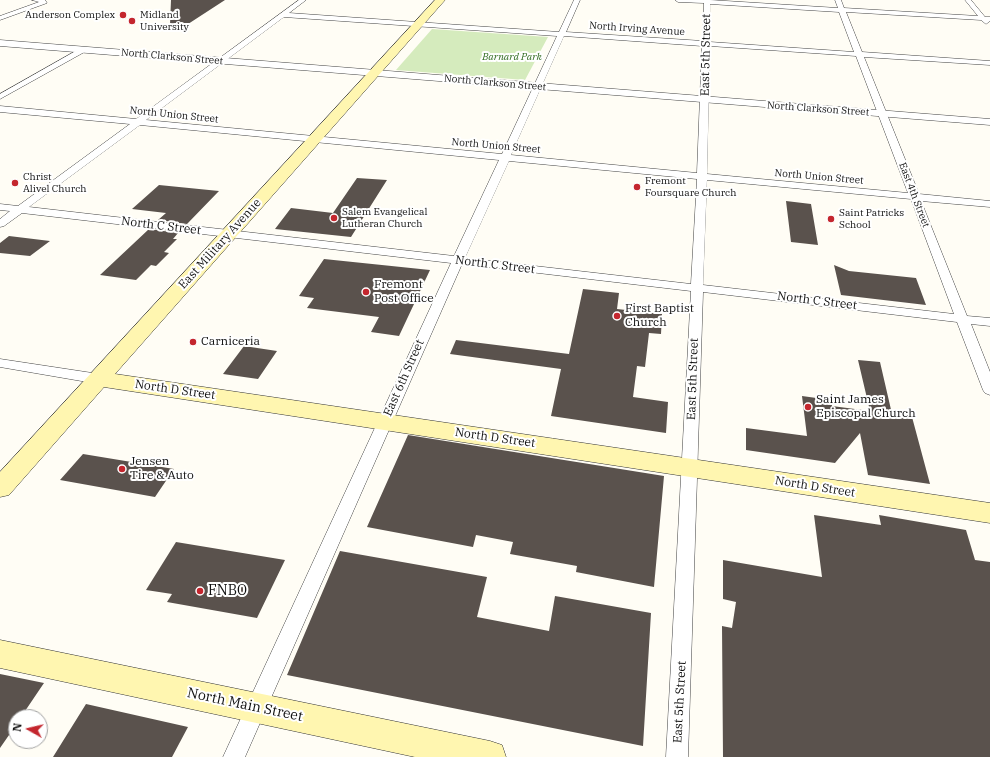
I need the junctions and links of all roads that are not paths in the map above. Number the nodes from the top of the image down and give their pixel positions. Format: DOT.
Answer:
graph roads {
  1 [pos="29,0"];
  2 [pos="34,0"];
  3 [pos="303,0"];
  4 [pos="440,0"];
  5 [pos="577,0"];
  6 [pos="678,0"];
  7 [pos="968,0"];
  8 [pos="707,1"];
  9 [pos="14,5"];
  10 [pos="840,5"];
  11 [pos="9,14"];
  12 [pos="283,15"];
  13 [pos="0,18"];
  14 [pos="986,19"];
  15 [pos="418,24"];
  16 [pos="990,27"];
  17 [pos="562,34"];
  18 [pos="0,43"];
  19 [pos="705,44"];
  20 [pos="84,50"];
  21 [pos="859,54"];
  22 [pos="221,61"];
  23 [pos="990,63"];
  24 [pos="373,73"];
  25 [pos="536,86"];
  26 [pos="0,97"];
  27 [pos="705,100"];
  28 [pos="0,109"];
  29 [pos="883,114"];
  30 [pos="138,122"];
  31 [pos="990,122"];
  32 [pos="314,140"];
  33 [pos="505,158"];
  34 [pos="702,176"];
  35 [pos="915,197"];
  36 [pos="990,204"];
  37 [pos="0,207"];
  38 [pos="20,209"];
  39 [pos="0,224"];
  40 [pos="229,234"];
  41 [pos="457,260"];
  42 [pos="696,287"];
  43 [pos="962,318"];
  44 [pos="990,322"];
  45 [pos="0,363"];
  46 [pos="99,379"];
  47 [pos="990,390"];
  48 [pos="385,422"];
  49 [pos="690,467"];
  50 [pos="0,488"];
  51 [pos="990,513"];
  52 [pos="0,654"];
  53 [pos="257,707"];
  54 [pos="234,757"];
  55 [pos="490,757"];
  56 [pos="677,757"];
  1 -- 2 [label="street"];
  2 -- 11 [label="street"];
  3 -- 12 [label="street"];
  4 -- 15 [label="main road, East Military Avenue"];
  5 -- 17 [label="street, East 6th Street"];
  6 -- 8 [label="street"];
  7 -- 14 [label="street"];
  8 -- 10 [label="street"];
  8 -- 19 [label="street, East 5th Street"];
  9 -- 11 [label="street"];
  10 -- 14 [label="street"];
  10 -- 21 [label="street, East 4th Street"];
  11 -- 13 [label="street"];
  12 -- 15 [label="street, North Irving Avenue"];
  12 -- 22 [label="street"];
  14 -- 16 [label="street"];
  15 -- 17 [label="street, North Irving Avenue"];
  15 -- 24 [label="main road, East Military Avenue"];
  17 -- 19 [label="street, North Irving Avenue"];
  17 -- 25 [label="street, East 6th Street"];
  18 -- 20 [label="street, North Clarkson Street"];
  19 -- 21 [label="street, North Irving Avenue"];
  19 -- 27 [label="street, East 5th Street"];
  20 -- 22 [label="street, North Clarkson Street"];
  20 -- 26 [label="street"];
  21 -- 23 [label="street, North Irving Avenue"];
  21 -- 29 [label="street, East 4th Street"];
  22 -- 24 [label="street, North Clarkson Street"];
  22 -- 30 [label="street"];
  24 -- 25 [label="street, North Clarkson Street"];
  24 -- 32 [label="main road, East Military Avenue"];
  25 -- 27 [label="street, North Clarkson Street"];
  25 -- 33 [label="street, East 6th Street"];
  27 -- 29 [label="street, North Clarkson Street"];
  27 -- 34 [label="street, East 5th Street"];
  28 -- 30 [label="street, North Union Street"];
  29 -- 31 [label="street, North Clarkson Street"];
  29 -- 35 [label="street, East 4th Street"];
  30 -- 32 [label="street, North Union Street"];
  30 -- 38 [label="street"];
  32 -- 33 [label="street, North Union Street"];
  32 -- 40 [label="main road, East Military Avenue"];
  33 -- 34 [label="street, North Union Street"];
  33 -- 41 [label="street, East 6th Street"];
  34 -- 35 [label="street, North Union Street"];
  34 -- 42 [label="street, East 5th Street"];
  35 -- 36 [label="street, North Union Street"];
  35 -- 43 [label="street, East 4th Street"];
  37 -- 38 [label="street, North C Street"];
  38 -- 39 [label="street"];
  38 -- 40 [label="street, North C Street"];
  40 -- 41 [label="street, North C Street"];
  40 -- 46 [label="main road, East Military Avenue"];
  41 -- 42 [label="street, North C Street"];
  41 -- 48 [label="street, East 6th Street"];
  42 -- 43 [label="street, North C Street"];
  42 -- 49 [label="street, East 5th Street"];
  43 -- 44 [label="street, North C Street"];
  43 -- 47 [label="street, East 4th Street"];
  45 -- 46 [label="street, North D Street"];
  46 -- 48 [label="main road, North D Street"];
  46 -- 50 [label="main road, East Military Avenue"];
  48 -- 49 [label="main road, North D Street"];
  48 -- 53 [label="street, East 6th Street"];
  49 -- 51 [label="main road, North D Street"];
  49 -- 56 [label="street, East 5th Street"];
  52 -- 53 [label="main road, North Main Street"];
  53 -- 54 [label="street, East 6th Street"];
  53 -- 55 [label="main road, North Main Street"];
}
